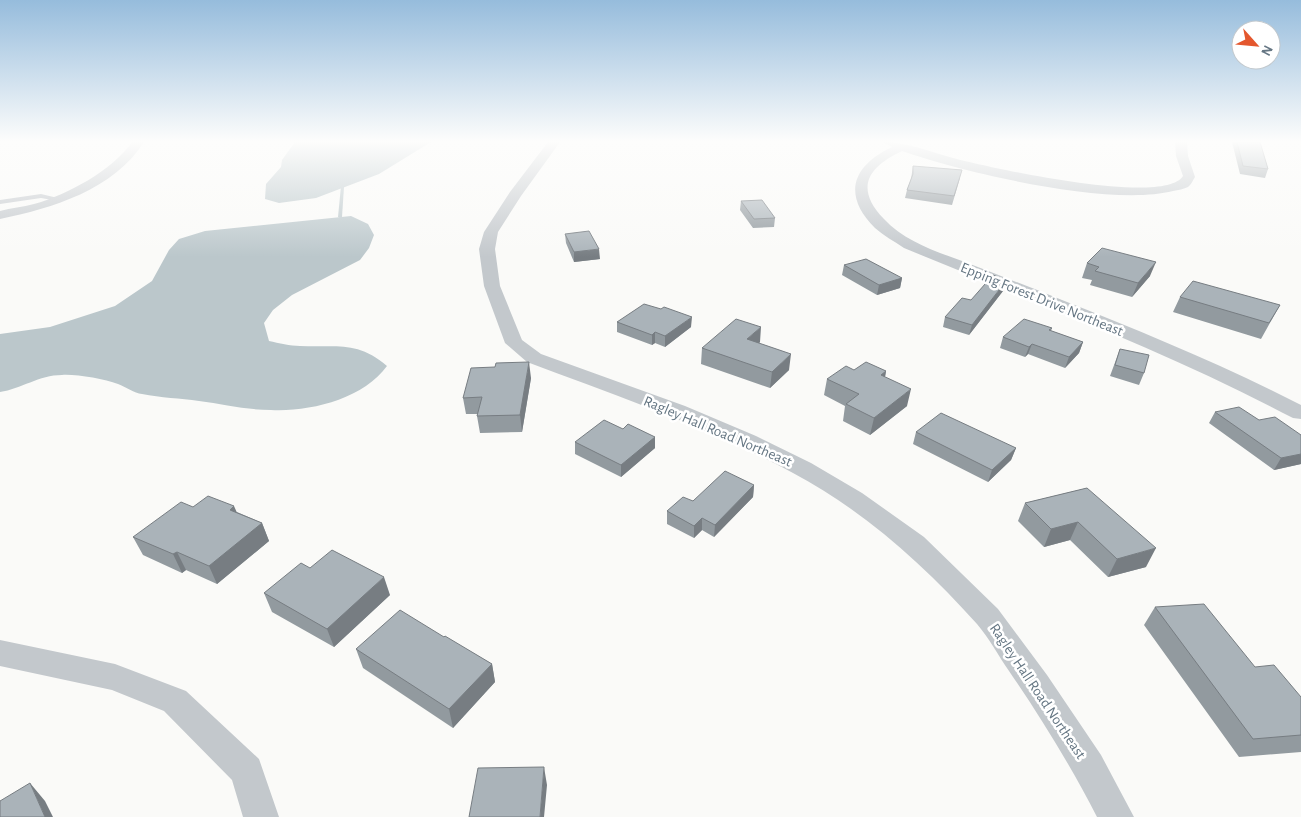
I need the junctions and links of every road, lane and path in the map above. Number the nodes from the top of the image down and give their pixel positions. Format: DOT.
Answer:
graph roads {
  1 [pos="95,180"];
  2 [pos="526,180"];
  3 [pos="862,180"];
  4 [pos="1042,180"];
  5 [pos="1186,180"];
  6 [pos="58,198"];
  7 [pos="0,202"];
  8 [pos="0,215"];
  9 [pos="1301,414"];
  10 [pos="0,653"];
  11 [pos="261,817"];
  12 [pos="1116,817"];
  1 -- 6 [label="street"];
  2 -- 12 [label="street, Ragley Hall Road Northeast"];
  3 -- 9 [label="street, Epping Forest Drive Northeast"];
  4 -- 5 [label="street"];
  6 -- 7 [label="lane"];
  6 -- 8 [label="street"];
  10 -- 11 [label="street"];
}
